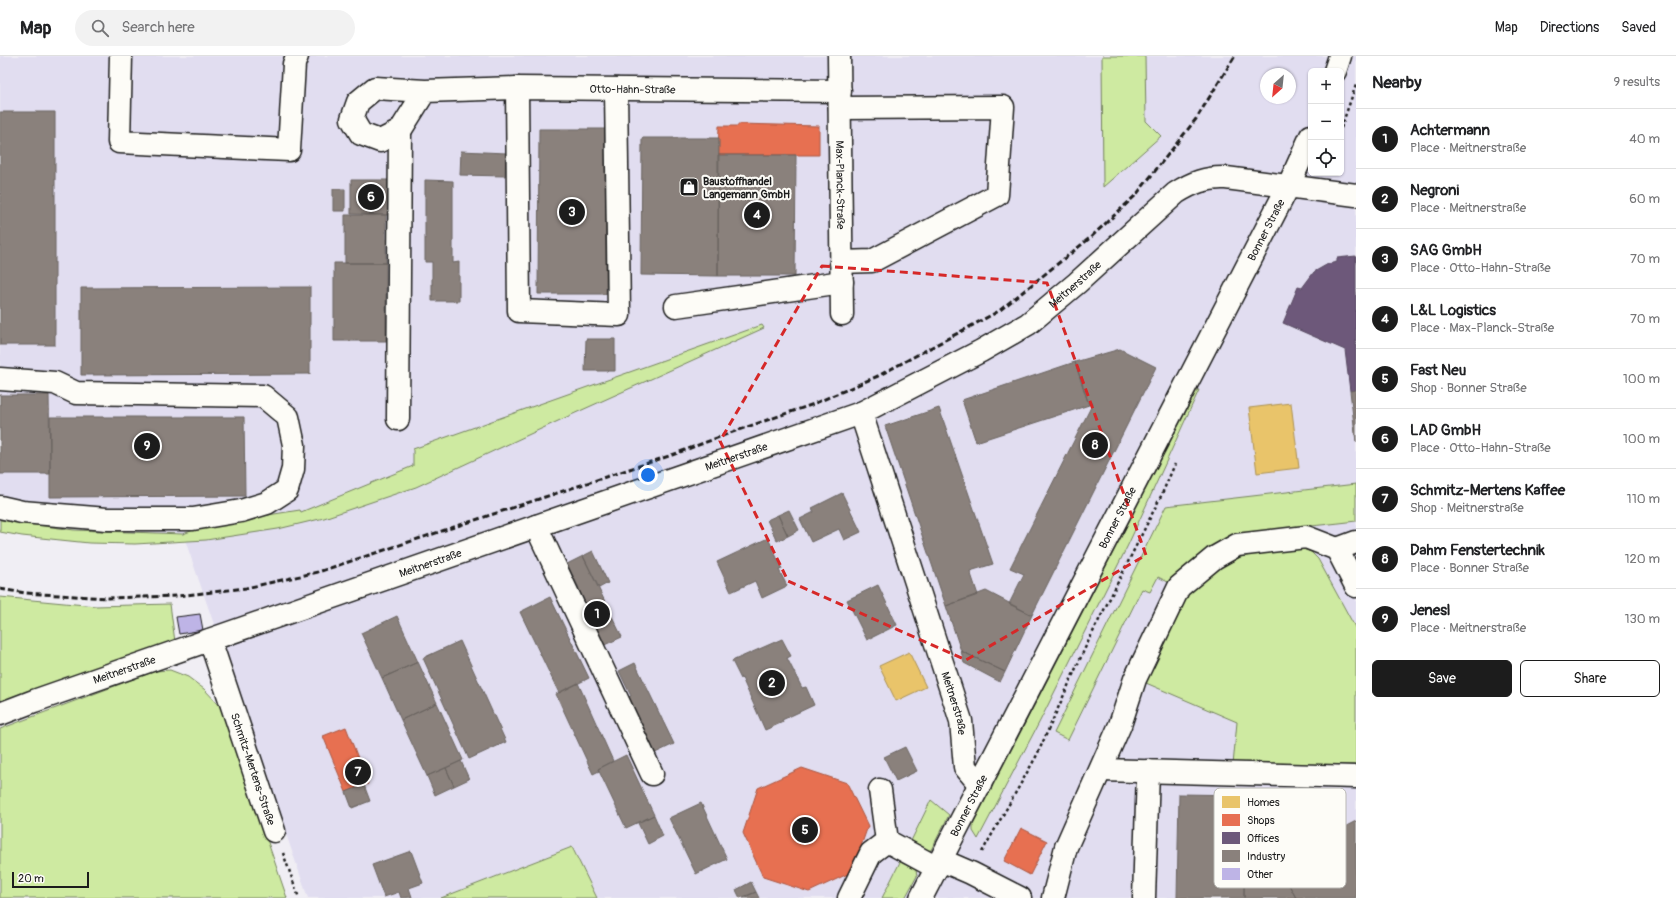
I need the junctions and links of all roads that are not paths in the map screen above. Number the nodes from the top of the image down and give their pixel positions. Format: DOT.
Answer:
graph roads {
  1 [pos="121,56"];
  2 [pos="297,56"];
  3 [pos="839,56"];
  4 [pos="1340,56"];
  5 [pos="1337,68"];
  6 [pos="517,88"];
  7 [pos="616,89"];
  8 [pos="425,91"];
  9 [pos="840,100"];
  10 [pos="400,131"];
  11 [pos="1309,140"];
  12 [pos="1288,187"];
  13 [pos="1356,195"];
  14 [pos="841,272"];
  15 [pos="676,306"];
  16 [pos="842,314"];
  17 [pos="0,379"];
  18 [pos="861,414"];
  19 [pos="398,419"];
  20 [pos="0,507"];
  21 [pos="536,526"];
  22 [pos="1346,545"];
  23 [pos="1356,586"];
  24 [pos="210,640"];
  25 [pos="0,714"];
  26 [pos="1101,770"];
  27 [pos="1148,771"];
  28 [pos="652,774"];
  29 [pos="1356,777"];
  30 [pos="980,785"];
  31 [pos="880,790"];
  32 [pos="274,831"];
  33 [pos="887,841"];
  34 [pos="939,864"];
  35 [pos="849,898"];
  36 [pos="921,898"];
  37 [pos="1020,898"];
  38 [pos="1053,898"];
  39 [pos="1144,898"];
  1 -- 2 [label="street"];
  3 -- 9 [label="street, Max-Planck-Straße"];
  4 -- 5 [label="street"];
  6 -- 7 [label="street, Otto-Hahn-Straße"];
  6 -- 7 [label="street"];
  6 -- 8 [label="street, Otto-Hahn-Straße"];
  7 -- 9 [label="street, Otto-Hahn-Straße"];
  8 -- 10 [label="street"];
  8 -- 10 [label="street, Otto-Hahn-Straße"];
  9 -- 14 [label="street, Max-Planck-Straße"];
  9 -- 14 [label="street, Otto-Hahn-Straße"];
  10 -- 19 [label="street"];
  11 -- 12 [label="street, Bonner Straße"];
  12 -- 13 [label="street, Meitnerstraße"];
  12 -- 18 [label="street, Meitnerstraße"];
  12 -- 30 [label="street, Bonner Straße"];
  14 -- 15 [label="street"];
  14 -- 16 [label="street, Max-Planck-Straße"];
  17 -- 20 [label="street"];
  18 -- 21 [label="street, Meitnerstraße"];
  18 -- 30 [label="street, Meitnerstraße"];
  21 -- 24 [label="street, Meitnerstraße"];
  21 -- 28 [label="street"];
  22 -- 23 [label="street"];
  22 -- 26 [label="street"];
  24 -- 25 [label="street, Meitnerstraße"];
  24 -- 32 [label="street, Schmitz-Mertens-Straße"];
  26 -- 27 [label="street"];
  26 -- 38 [label="street"];
  27 -- 29 [label="street"];
  27 -- 39 [label="street"];
  30 -- 34 [label="street, Bonner Straße"];
  31 -- 33 [label="street"];
  33 -- 34 [label="street"];
  33 -- 35 [label="street"];
  34 -- 36 [label="street, Bonner Straße"];
  34 -- 37 [label="street"];
}
